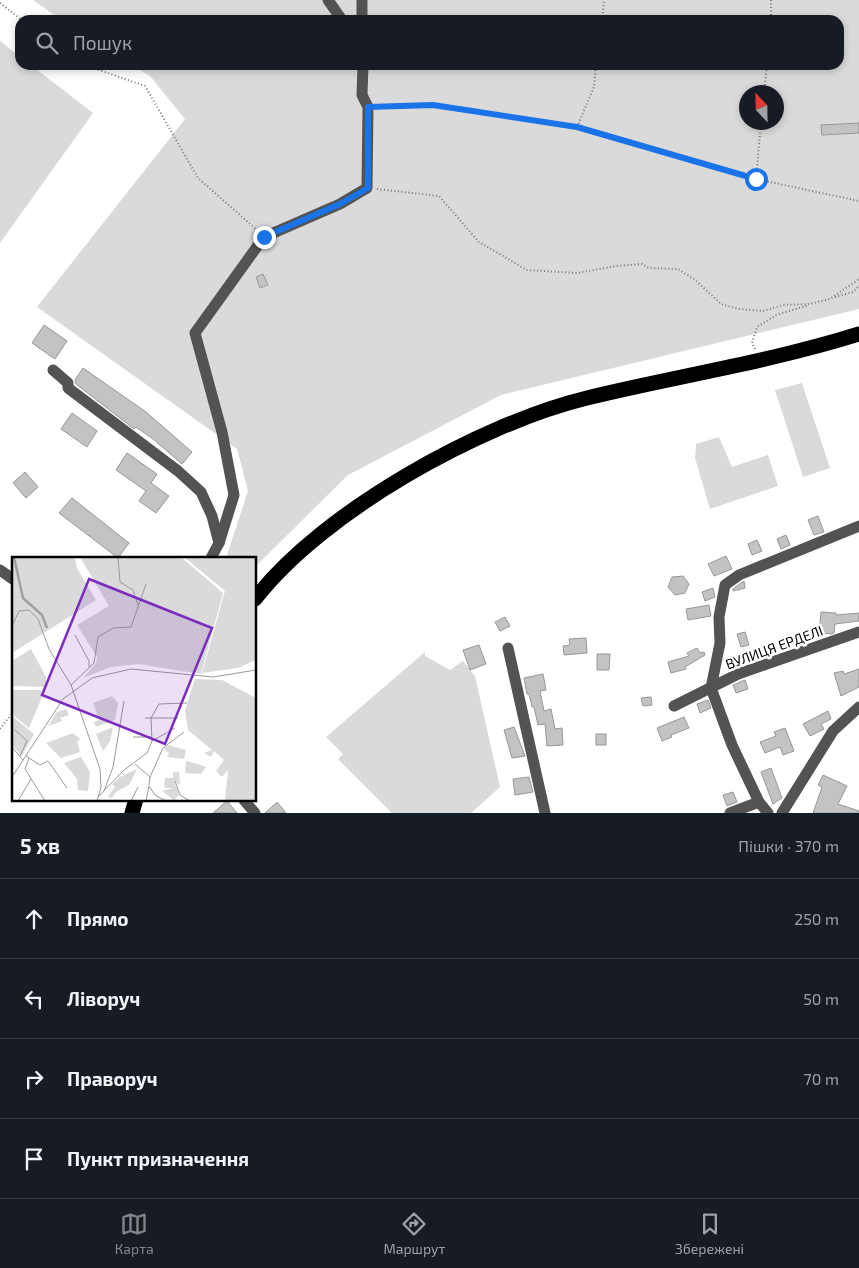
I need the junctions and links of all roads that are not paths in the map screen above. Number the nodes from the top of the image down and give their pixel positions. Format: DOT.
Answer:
graph roads {
  1 [pos="328,0"];
  2 [pos="362,0"];
  3 [pos="338,15"];
  4 [pos="362,15"];
  5 [pos="363,70"];
  6 [pos="859,334"];
  7 [pos="53,370"];
  8 [pos="859,526"];
  9 [pos="219,543"];
  10 [pos="212,557"];
  11 [pos="0,570"];
  12 [pos="12,579"];
  13 [pos="256,598"];
  14 [pos="859,632"];
  15 [pos="508,648"];
  16 [pos="711,688"];
  17 [pos="674,706"];
  18 [pos="859,707"];
  19 [pos="136,800"];
  20 [pos="244,800"];
  21 [pos="759,802"];
  22 [pos="132,813"];
  23 [pos="255,813"];
  24 [pos="545,813"];
  25 [pos="730,813"];
  26 [pos="768,813"];
  27 [pos="782,813"];
  1 -- 3 [label="street"];
  2 -- 4 [label="street"];
  5 -- 9 [label="street"];
  6 -- 13 [label="highway"];
  7 -- 9 [label="street"];
  8 -- 16 [label="street"];
  9 -- 10 [label="street"];
  11 -- 12 [label="street"];
  14 -- 16 [label="street, ВУЛИЦЯ ЕРДЕЛІ"];
  15 -- 24 [label="street"];
  16 -- 17 [label="street, ВУЛИЦЯ ЕРДЕЛІ"];
  16 -- 21 [label="street"];
  18 -- 27 [label="street"];
  19 -- 22 [label="highway"];
  20 -- 23 [label="street"];
  21 -- 25 [label="street"];
  21 -- 26 [label="street"];
}
